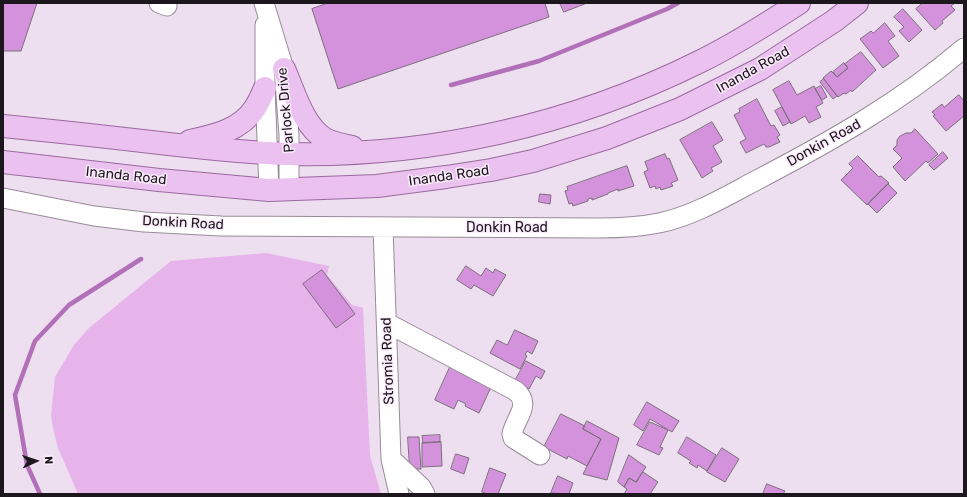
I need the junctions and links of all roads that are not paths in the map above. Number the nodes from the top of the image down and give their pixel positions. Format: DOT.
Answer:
graph roads {
  1 [pos="799,3"];
  2 [pos="857,3"];
  3 [pos="264,6"];
  4 [pos="964,48"];
  5 [pos="284,69"];
  6 [pos="265,88"];
  7 [pos="3,126"];
  8 [pos="175,145"];
  9 [pos="367,152"];
  10 [pos="279,153"];
  11 [pos="3,162"];
  12 [pos="279,190"];
  13 [pos="3,198"];
  14 [pos="383,227"];
  15 [pos="387,323"];
  16 [pos="540,455"];
  17 [pos="391,459"];
  18 [pos="399,494"];
  19 [pos="425,494"];
  1 -- 9 [label="main road"];
  2 -- 12 [label="main road, Inanda Road"];
  3 -- 5 [label="street, Parlock Drive"];
  3 -- 6 [label="street, Parlock Drive"];
  4 -- 14 [label="street, Donkin Road"];
  5 -- 9 [label="main road"];
  5 -- 10 [label="street, Parlock Drive"];
  6 -- 8 [label="main road"];
  6 -- 10 [label="street, Parlock Drive"];
  7 -- 8 [label="main road"];
  8 -- 10 [label="main road"];
  9 -- 10 [label="main road"];
  10 -- 12 [label="street, Parlock Drive"];
  11 -- 12 [label="main road, Inanda Road"];
  13 -- 14 [label="street, Donkin Road"];
  14 -- 15 [label="street, Stromia Road"];
  15 -- 16 [label="street"];
  15 -- 17 [label="street, Stromia Road"];
  17 -- 18 [label="street, Stromia Road"];
  17 -- 19 [label="street"];
}
